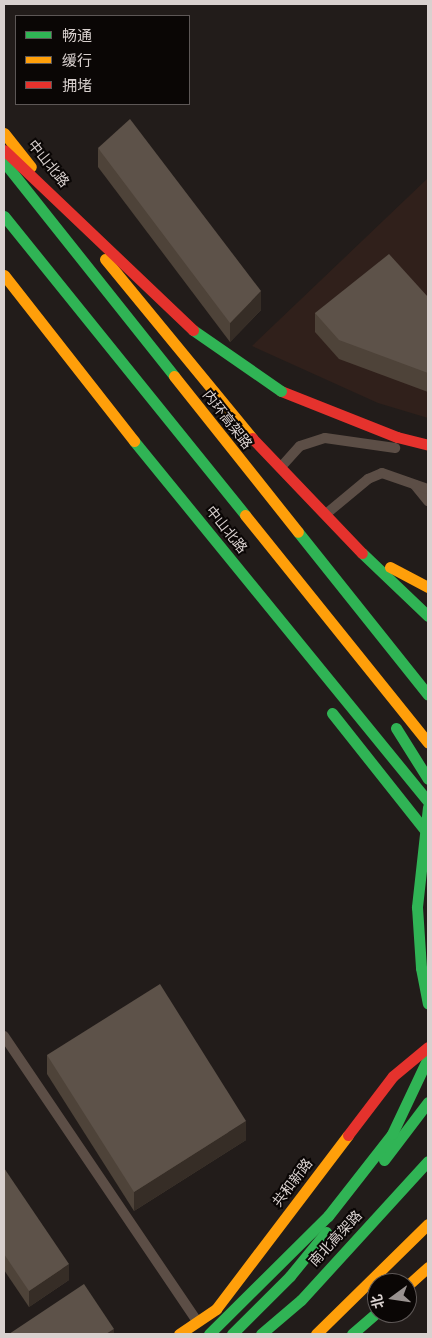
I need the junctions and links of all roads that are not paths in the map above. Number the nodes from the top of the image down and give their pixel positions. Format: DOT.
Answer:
graph roads {
  1 [pos="4,133"];
  2 [pos="4,150"];
  3 [pos="4,162"];
  4 [pos="4,216"];
  5 [pos="4,275"];
  6 [pos="66,357"];
  7 [pos="164,415"];
  8 [pos="428,445"];
  9 [pos="428,455"];
  10 [pos="137,465"];
  11 [pos="280,467"];
  12 [pos="428,483"];
  13 [pos="414,484"];
  14 [pos="428,489"];
  15 [pos="428,501"];
  16 [pos="325,514"];
  17 [pos="361,552"];
  18 [pos="428,587"];
  19 [pos="428,616"];
  20 [pos="347,662"];
  21 [pos="428,695"];
  22 [pos="325,704"];
  23 [pos="388,718"];
  24 [pos="428,744"];
  25 [pos="428,779"];
  26 [pos="428,802"];
  27 [pos="428,807"];
  28 [pos="428,834"];
  29 [pos="428,1003"];
  30 [pos="4,1036"];
  31 [pos="428,1047"];
  32 [pos="428,1058"];
  33 [pos="428,1102"];
  34 [pos="428,1161"];
  35 [pos="428,1224"];
  36 [pos="428,1267"];
  37 [pos="290,1276"];
  38 [pos="417,1277"];
  39 [pos="216,1309"];
  40 [pos="367,1321"];
  41 [pos="197,1322"];
  42 [pos="179,1334"];
  43 [pos="209,1334"];
  44 [pos="232,1334"];
  45 [pos="262,1334"];
  46 [pos="316,1334"];
  47 [pos="352,1334"];
  1 -- 11 [label="main road, 中山北路"];
  2 -- 8 [label="main road, bridge"];
  3 -- 21 [label="main road, 内环高架路"];
  4 -- 7 [label="main road"];
  5 -- 6 [label="main road, 中山北路"];
  6 -- 10 [label="main road"];
  6 -- 26 [label="main road, 中山北路"];
  7 -- 20 [label="main road"];
  7 -- 24 [label="main road"];
  9 -- 11 [label="lane"];
  11 -- 16 [label="main road, 中山北路"];
  12 -- 13 [label="lane"];
  13 -- 14 [label="lane"];
  13 -- 15 [label="lane"];
  13 -- 16 [label="lane"];
  16 -- 17 [label="main road, 中山北路"];
  17 -- 18 [label="main road"];
  17 -- 19 [label="main road, 中山北路"];
  22 -- 28 [label="main road"];
  23 -- 25 [label="main road"];
  27 -- 29 [label="main road, bridge"];
  30 -- 41 [label="lane"];
  31 -- 39 [label="main road, 共和新路"];
  32 -- 43 [label="main road, bridge"];
  33 -- 37 [label="main road"];
  34 -- 45 [label="main road, 南北高架路"];
  35 -- 46 [label="main road"];
  36 -- 38 [label="main road"];
  37 -- 39 [label="main road"];
  37 -- 44 [label="main road"];
  39 -- 41 [label="main road, 共和新路"];
  40 -- 47 [label="main road"];
  41 -- 42 [label="main road, 共和新路"];
}
